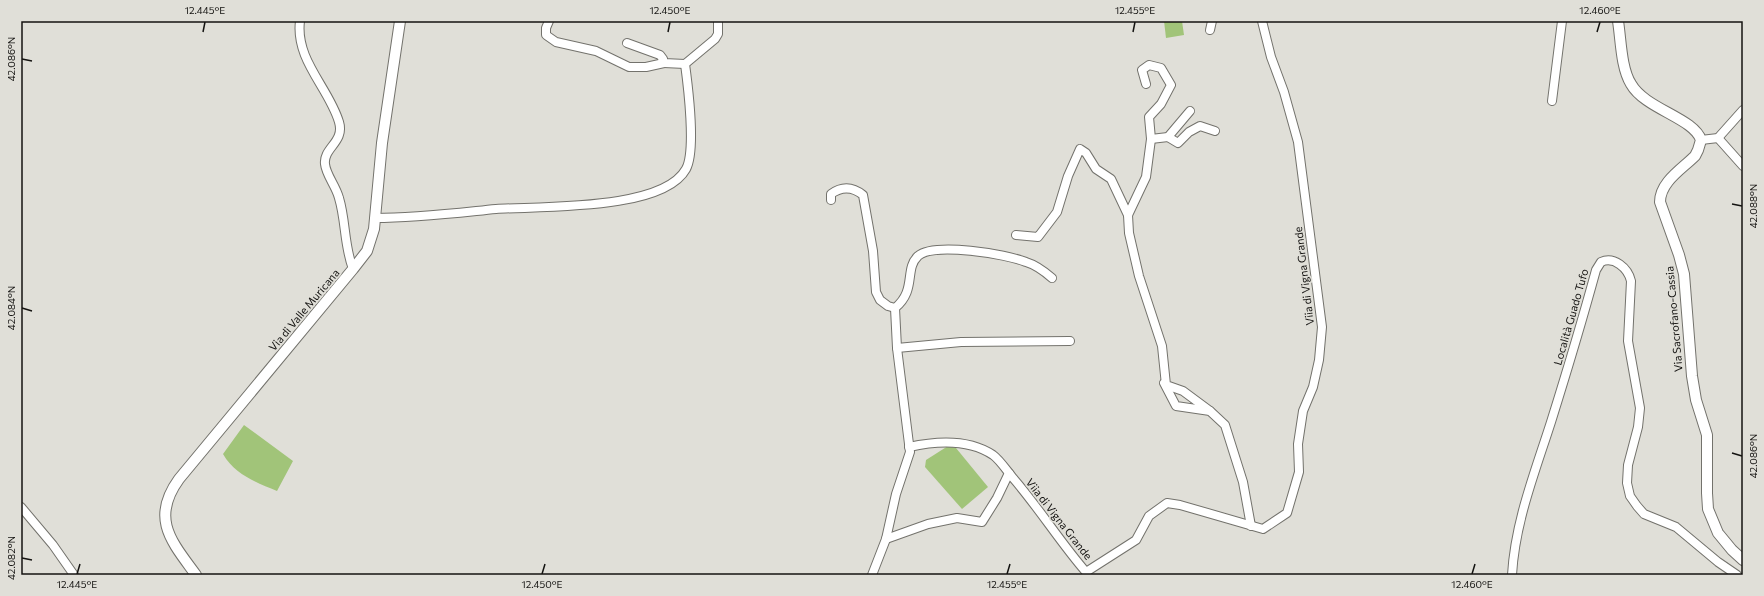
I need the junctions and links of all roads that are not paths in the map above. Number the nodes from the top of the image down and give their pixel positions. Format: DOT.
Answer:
graph roads {
  1 [pos="300,21"];
  2 [pos="400,21"];
  3 [pos="549,21"];
  4 [pos="718,21"];
  5 [pos="1212,21"];
  6 [pos="1262,21"];
  7 [pos="1562,21"];
  8 [pos="1618,21"];
  9 [pos="1210,30"];
  10 [pos="626,43"];
  11 [pos="664,63"];
  12 [pos="686,64"];
  13 [pos="1146,84"];
  14 [pos="1552,101"];
  15 [pos="1743,110"];
  16 [pos="1190,111"];
  17 [pos="1215,131"];
  18 [pos="1168,137"];
  19 [pos="1151,138"];
  20 [pos="1718,138"];
  21 [pos="1701,140"];
  22 [pos="1743,166"];
  23 [pos="831,200"];
  24 [pos="1128,215"];
  25 [pos="375,218"];
  26 [pos="1016,235"];
  27 [pos="353,269"];
  28 [pos="1052,278"];
  29 [pos="895,308"];
  30 [pos="1070,341"];
  31 [pos="897,348"];
  32 [pos="1159,374"];
  33 [pos="1166,385"];
  34 [pos="1210,411"];
  35 [pos="909,447"];
  36 [pos="1009,473"];
  37 [pos="21,507"];
  38 [pos="1251,526"];
  39 [pos="886,539"];
  40 [pos="1743,560"];
  41 [pos="1087,574"];
  42 [pos="74,575"];
  43 [pos="196,575"];
  44 [pos="872,575"];
  45 [pos="1512,575"];
  46 [pos="1737,575"];
  1 -- 27 [label="street"];
  2 -- 25 [label="street, Via di Valle Muricana"];
  3 -- 11 [label="street"];
  4 -- 12 [label="street"];
  5 -- 9 [label="street"];
  6 -- 38 [label="street, Viia di Vigna Grande"];
  7 -- 14 [label="street"];
  8 -- 21 [label="street"];
  10 -- 11 [label="street"];
  11 -- 12 [label="street"];
  12 -- 25 [label="street"];
  13 -- 19 [label="street"];
  15 -- 20 [label="street"];
  16 -- 18 [label="street"];
  17 -- 18 [label="street"];
  18 -- 19 [label="street"];
  19 -- 24 [label="street"];
  20 -- 21 [label="street"];
  20 -- 22 [label="street"];
  21 -- 40 [label="street, Via Sacrofano-Cassia"];
  23 -- 29 [label="street"];
  24 -- 26 [label="street"];
  24 -- 33 [label="street"];
  25 -- 27 [label="street, Via di Valle Muricana"];
  27 -- 43 [label="street, Via di Valle Muricana"];
  28 -- 29 [label="street"];
  29 -- 31 [label="street"];
  30 -- 31 [label="street"];
  31 -- 35 [label="street"];
  32 -- 33 [label="street"];
  33 -- 34 [label="street"];
  33 -- 34 [label="street"];
  34 -- 38 [label="street"];
  35 -- 36 [label="street, Viia di Vigna Grande"];
  35 -- 39 [label="street"];
  36 -- 39 [label="street"];
  36 -- 41 [label="street, Viia di Vigna Grande"];
  37 -- 42 [label="street"];
  38 -- 41 [label="street, Viia di Vigna Grande"];
  39 -- 44 [label="street"];
  45 -- 46 [label="street, Località Guado Tufo"];
}
